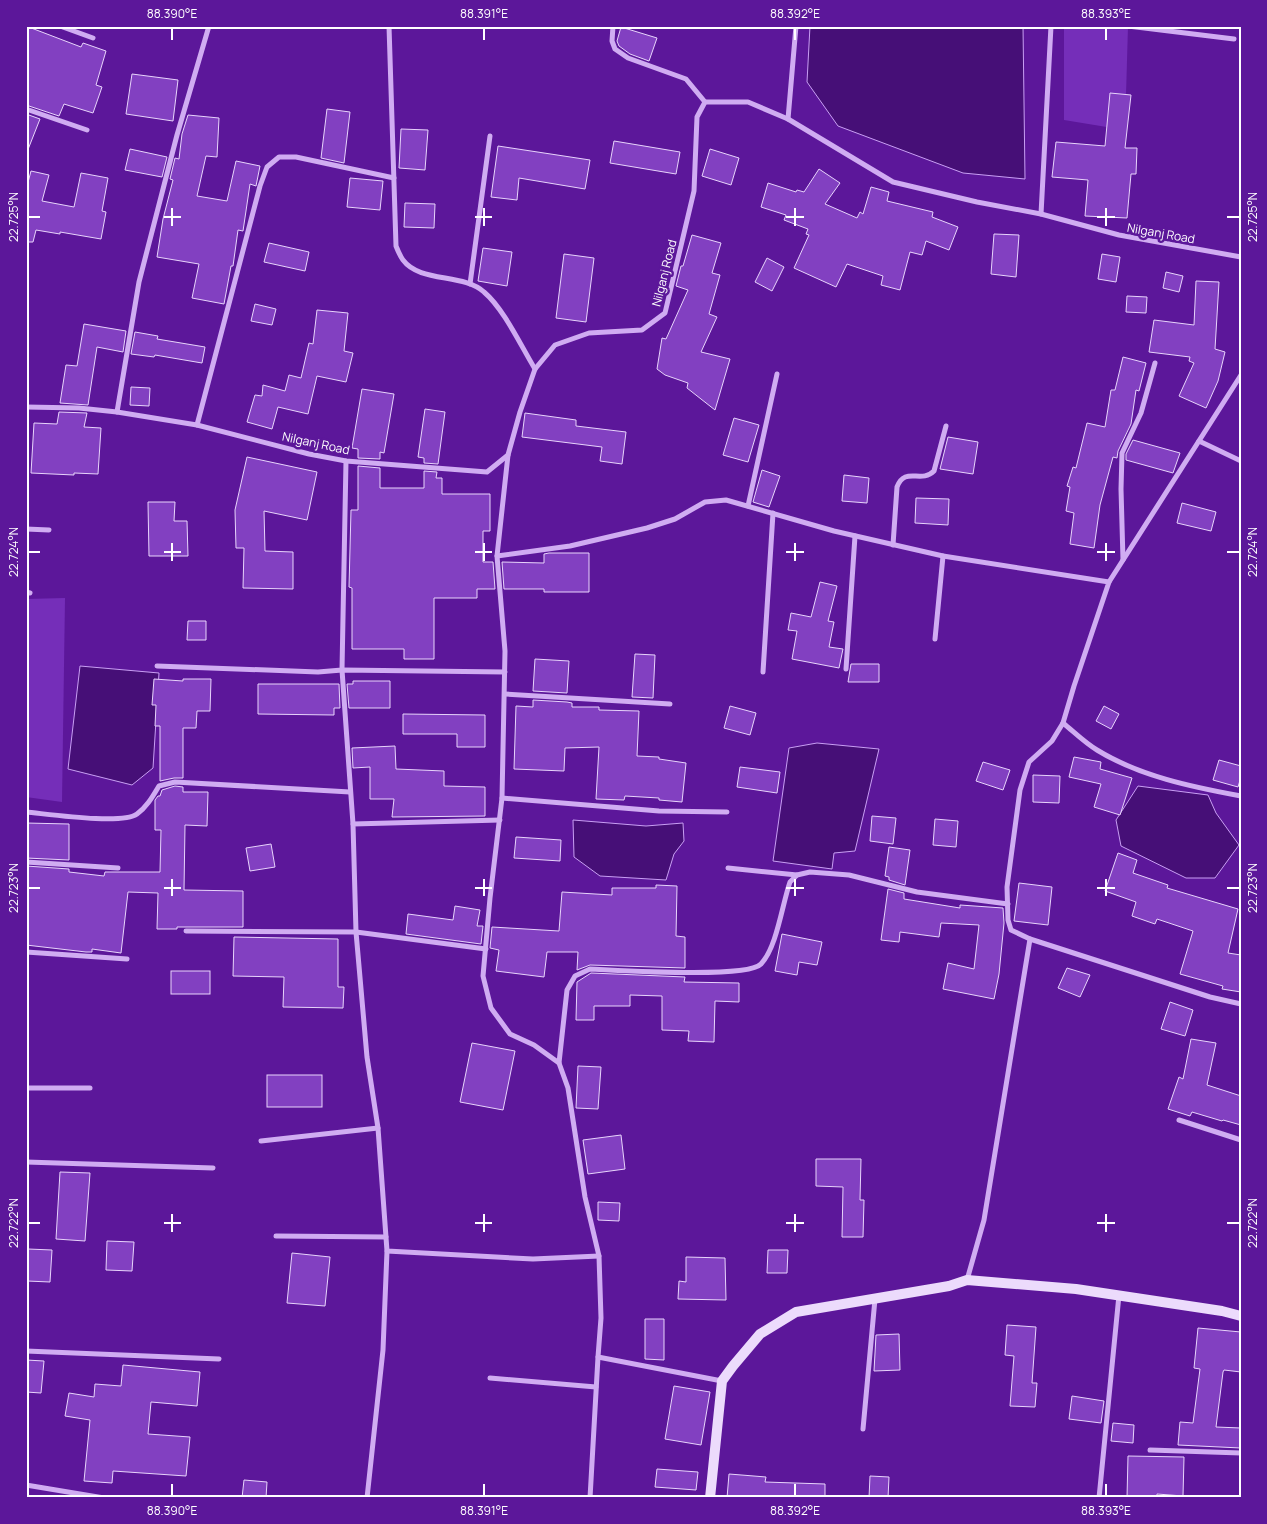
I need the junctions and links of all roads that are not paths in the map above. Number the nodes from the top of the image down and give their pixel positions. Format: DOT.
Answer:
graph roads {
  1 [pos="60,26"];
  2 [pos="209,26"];
  3 [pos="389,26"];
  4 [pos="613,26"];
  5 [pos="796,26"];
  6 [pos="1051,26"];
  7 [pos="1128,26"];
  8 [pos="92,38"];
  9 [pos="1234,39"];
  10 [pos="705,102"];
  11 [pos="26,109"];
  12 [pos="788,118"];
  13 [pos="87,130"];
  14 [pos="490,136"];
  15 [pos="394,178"];
  16 [pos="1041,214"];
  17 [pos="1241,257"];
  18 [pos="470,284"];
  19 [pos="1155,363"];
  20 [pos="535,369"];
  21 [pos="777,374"];
  22 [pos="1241,375"];
  23 [pos="26,407"];
  24 [pos="117,412"];
  25 [pos="197,426"];
  26 [pos="946,426"];
  27 [pos="1199,440"];
  28 [pos="508,455"];
  29 [pos="1241,460"];
  30 [pos="346,461"];
  31 [pos="748,506"];
  32 [pos="773,513"];
  33 [pos="26,528"];
  34 [pos="49,530"];
  35 [pos="855,536"];
  36 [pos="894,545"];
  37 [pos="497,556"];
  38 [pos="943,556"];
  39 [pos="1123,560"];
  40 [pos="1109,582"];
  41 [pos="935,640"];
  42 [pos="157,666"];
  43 [pos="846,669"];
  44 [pos="342,670"];
  45 [pos="505,672"];
  46 [pos="763,672"];
  47 [pos="505,694"];
  48 [pos="670,704"];
  49 [pos="1063,723"];
  50 [pos="350,792"];
  51 [pos="1241,796"];
  52 [pos="502,798"];
  53 [pos="26,812"];
  54 [pos="727,812"];
  55 [pos="500,820"];
  56 [pos="353,824"];
  57 [pos="26,862"];
  58 [pos="118,868"];
  59 [pos="728,868"];
  60 [pos="797,875"];
  61 [pos="1008,904"];
  62 [pos="186,931"];
  63 [pos="356,932"];
  64 [pos="1030,939"];
  65 [pos="486,949"];
  66 [pos="26,952"];
  67 [pos="127,959"];
  68 [pos="1241,1004"];
  69 [pos="559,1064"];
  70 [pos="26,1088"];
  71 [pos="90,1088"];
  72 [pos="1178,1120"];
  73 [pos="378,1128"];
  74 [pos="1241,1140"];
  75 [pos="262,1141"];
  76 [pos="26,1162"];
  77 [pos="213,1168"];
  78 [pos="276,1236"];
  79 [pos="386,1236"];
  80 [pos="387,1251"];
  81 [pos="599,1256"];
  82 [pos="967,1280"];
  83 [pos="1119,1295"];
  84 [pos="875,1299"];
  85 [pos="1241,1316"];
  86 [pos="26,1351"];
  87 [pos="598,1357"];
  88 [pos="219,1359"];
  89 [pos="490,1378"];
  90 [pos="722,1382"];
  91 [pos="596,1387"];
  92 [pos="863,1429"];
  93 [pos="1150,1450"];
  94 [pos="1241,1453"];
  95 [pos="26,1485"];
  96 [pos="104,1498"];
  97 [pos="367,1498"];
  98 [pos="590,1498"];
  99 [pos="710,1498"];
  100 [pos="1099,1498"];
  1 -- 8 [label="street"];
  2 -- 24 [label="street"];
  3 -- 15 [label="street"];
  4 -- 10 [label="street"];
  5 -- 12 [label="street"];
  6 -- 16 [label="street"];
  7 -- 9 [label="street"];
  10 -- 12 [label="street, Nilganj Road"];
  10 -- 20 [label="street, Nilganj Road"];
  11 -- 13 [label="street"];
  12 -- 16 [label="street, Nilganj Road"];
  14 -- 18 [label="street"];
  15 -- 18 [label="street"];
  15 -- 25 [label="street"];
  16 -- 17 [label="street, Nilganj Road"];
  18 -- 20 [label="street"];
  19 -- 39 [label="street"];
  20 -- 28 [label="street, Nilganj Road"];
  21 -- 31 [label="street"];
  22 -- 27 [label="street"];
  23 -- 24 [label="street, Nilganj Road"];
  24 -- 25 [label="street, Nilganj Road"];
  25 -- 30 [label="street, Nilganj Road"];
  26 -- 36 [label="street"];
  27 -- 29 [label="street"];
  27 -- 39 [label="street"];
  28 -- 30 [label="street, Nilganj Road"];
  28 -- 37 [label="street"];
  30 -- 44 [label="street"];
  31 -- 32 [label="street"];
  31 -- 37 [label="street"];
  32 -- 35 [label="street"];
  32 -- 46 [label="street"];
  33 -- 34 [label="street"];
  35 -- 36 [label="street"];
  35 -- 43 [label="street"];
  36 -- 38 [label="street"];
  37 -- 45 [label="street"];
  38 -- 40 [label="street"];
  38 -- 41 [label="street"];
  39 -- 40 [label="street"];
  40 -- 49 [label="street"];
  42 -- 44 [label="street"];
  44 -- 45 [label="street"];
  44 -- 50 [label="street"];
  45 -- 47 [label="street"];
  47 -- 48 [label="street"];
  47 -- 52 [label="street"];
  49 -- 51 [label="street"];
  49 -- 61 [label="street"];
  50 -- 53 [label="street"];
  50 -- 56 [label="street"];
  52 -- 54 [label="street"];
  52 -- 55 [label="street"];
  55 -- 56 [label="street"];
  55 -- 65 [label="street"];
  56 -- 63 [label="street"];
  57 -- 58 [label="street"];
  59 -- 60 [label="street"];
  60 -- 61 [label="street"];
  60 -- 69 [label="street"];
  61 -- 64 [label="street"];
  62 -- 63 [label="street"];
  63 -- 65 [label="street"];
  63 -- 73 [label="street"];
  64 -- 68 [label="street"];
  64 -- 82 [label="street"];
  65 -- 69 [label="street"];
  66 -- 67 [label="street"];
  69 -- 81 [label="street"];
  70 -- 71 [label="street"];
  72 -- 74 [label="street"];
  73 -- 75 [label="street"];
  73 -- 79 [label="street"];
  76 -- 77 [label="street"];
  78 -- 79 [label="street"];
  79 -- 80 [label="street"];
  80 -- 81 [label="street"];
  80 -- 97 [label="street"];
  81 -- 87 [label="street"];
  82 -- 83 [label="street"];
  82 -- 84 [label="street"];
  83 -- 85 [label="street"];
  83 -- 100 [label="street"];
  84 -- 90 [label="street"];
  84 -- 92 [label="street"];
  86 -- 88 [label="street"];
  87 -- 90 [label="street"];
  87 -- 91 [label="street"];
  89 -- 91 [label="street"];
  90 -- 99 [label="street"];
  91 -- 98 [label="street"];
  93 -- 94 [label="street"];
  95 -- 96 [label="street"];
}
